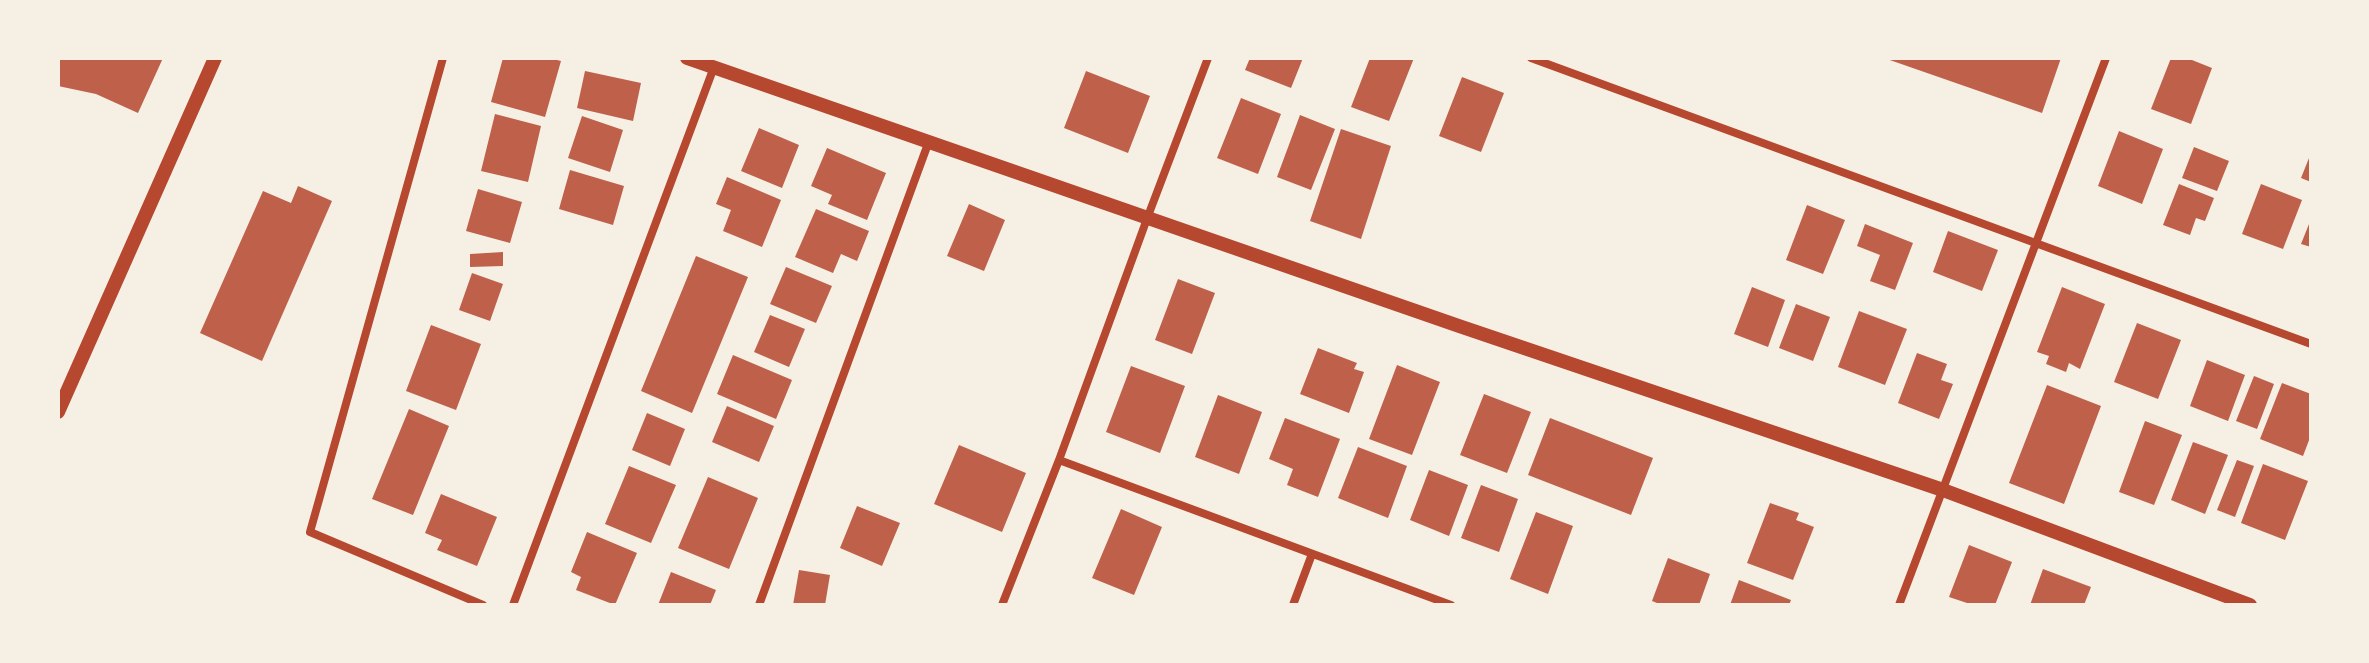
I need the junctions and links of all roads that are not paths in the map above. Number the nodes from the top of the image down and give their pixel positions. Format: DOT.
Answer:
graph roads {
  1 [pos="215,58"];
  2 [pos="443,58"];
  3 [pos="687,58"];
  4 [pos="1208,58"];
  5 [pos="1531,58"];
  6 [pos="2106,58"];
  7 [pos="714,67"];
  8 [pos="929,141"];
  9 [pos="1148,216"];
  10 [pos="2036,244"];
  11 [pos="2311,344"];
  12 [pos="58,412"];
  13 [pos="1059,460"];
  14 [pos="1943,490"];
  15 [pos="1312,554"];
  16 [pos="483,605"];
  17 [pos="513,605"];
  18 [pos="759,605"];
  19 [pos="1002,605"];
  20 [pos="1293,605"];
  21 [pos="1451,605"];
  22 [pos="1899,605"];
  23 [pos="2250,605"];
  1 -- 12 [label="street"];
  2 -- 16 [label="street"];
  3 -- 7 [label="street"];
  4 -- 9 [label="street"];
  5 -- 10 [label="street"];
  6 -- 10 [label="street"];
  7 -- 8 [label="street"];
  7 -- 17 [label="street"];
  8 -- 9 [label="street"];
  8 -- 18 [label="street"];
  9 -- 13 [label="street"];
  9 -- 14 [label="street"];
  10 -- 11 [label="street"];
  10 -- 14 [label="street"];
  13 -- 15 [label="street"];
  13 -- 19 [label="street"];
  14 -- 22 [label="street"];
  14 -- 23 [label="street"];
  15 -- 20 [label="street"];
  15 -- 21 [label="street"];
}
